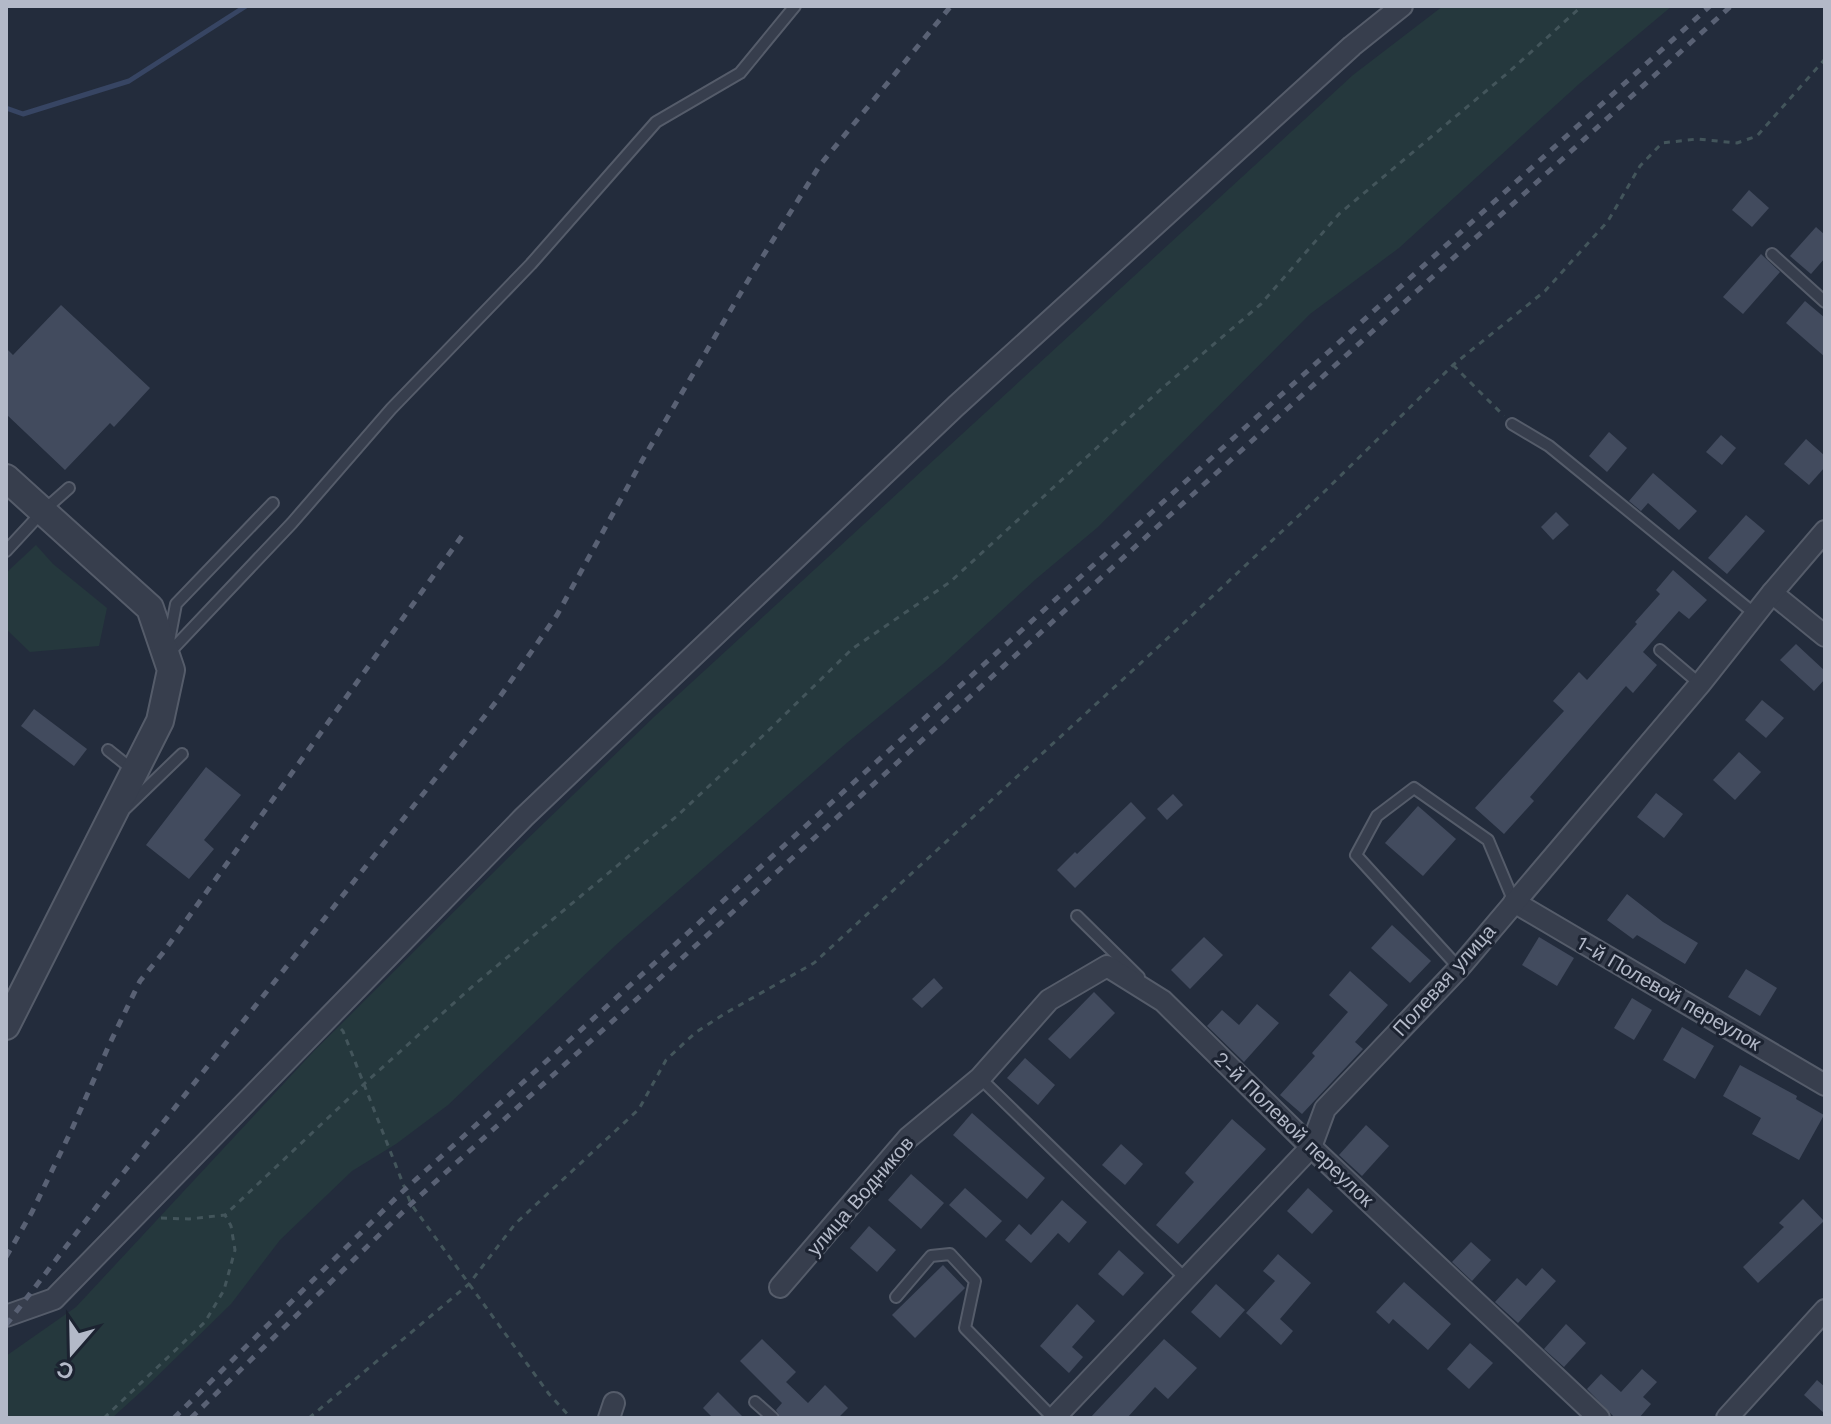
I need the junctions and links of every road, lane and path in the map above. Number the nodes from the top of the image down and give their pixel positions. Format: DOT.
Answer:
graph roads {
  1 [pos="795,6"];
  2 [pos="1402,6"];
  3 [pos="1582,6"];
  4 [pos="1825,59"];
  5 [pos="1772,254"];
  6 [pos="1825,302"];
  7 [pos="1453,365"];
  8 [pos="1512,424"];
  9 [pos="6,478"];
  10 [pos="69,488"];
  11 [pos="273,503"];
  12 [pos="43,511"];
  13 [pos="1825,531"];
  14 [pos="6,551"];
  15 [pos="1772,593"];
  16 [pos="1755,614"];
  17 [pos="1825,636"];
  18 [pos="1660,650"];
  19 [pos="166,655"];
  20 [pos="1700,684"];
  21 [pos="108,750"];
  22 [pos="182,754"];
  23 [pos="135,771"];
  24 [pos="106,828"];
  25 [pos="1514,902"];
  26 [pos="1077,916"];
  27 [pos="1459,968"];
  28 [pos="1163,1001"];
  29 [pos="327,1019"];
  30 [pos="6,1026"];
  31 [pos="980,1078"];
  32 [pos="364,1084"];
  33 [pos="1825,1085"];
  34 [pos="1311,1147"];
  35 [pos="225,1215"];
  36 [pos="135,1216"];
  37 [pos="1186,1279"];
  38 [pos="469,1284"];
  39 [pos="780,1287"];
  40 [pos="896,1297"];
  41 [pos="1825,1310"];
  42 [pos="6,1316"];
  43 [pos="755,1402"];
  44 [pos="104,1418"];
  45 [pos="309,1418"];
  46 [pos="571,1418"];
  47 [pos="773,1418"];
  48 [pos="1054,1418"];
  49 [pos="1599,1418"];
  50 [pos="1727,1418"];
  1 -- 19 [label="lane"];
  2 -- 29 [label="street"];
  3 -- 32 [label="path"];
  4 -- 7 [label="path"];
  5 -- 6 [label="lane"];
  7 -- 8 [label="path"];
  7 -- 38 [label="path"];
  8 -- 16 [label="lane"];
  9 -- 12 [label="street"];
  10 -- 12 [label="lane"];
  11 -- 19 [label="lane"];
  12 -- 14 [label="lane"];
  12 -- 19 [label="street"];
  13 -- 15 [label="street, Полевая улица"];
  15 -- 16 [label="street, Полевая улица"];
  15 -- 17 [label="street"];
  16 -- 20 [label="street, Полевая улица"];
  18 -- 20 [label="lane"];
  19 -- 23 [label="street"];
  20 -- 25 [label="street, Полевая улица"];
  21 -- 23 [label="lane"];
  22 -- 24 [label="lane"];
  23 -- 24 [label="street"];
  24 -- 30 [label="street"];
  25 -- 27 [label="street, Полевая улица"];
  25 -- 27 [label="lane"];
  25 -- 33 [label="street, 1-й Полевой переулок"];
  26 -- 28 [label="lane"];
  27 -- 34 [label="street, Полевая улица"];
  28 -- 31 [label="street, 2-й Полевой переулок"];
  28 -- 34 [label="street, 2-й Полевой переулок"];
  29 -- 32 [label="path"];
  29 -- 36 [label="street"];
  31 -- 37 [label="lane"];
  31 -- 39 [label="street, улица Водников"];
  32 -- 35 [label="path"];
  32 -- 38 [label="path"];
  34 -- 37 [label="street, Полевая улица"];
  34 -- 49 [label="street, 2-й Полевой переулок"];
  35 -- 36 [label="path"];
  35 -- 44 [label="path"];
  36 -- 42 [label="street"];
  37 -- 48 [label="street, Полевая улица"];
  38 -- 45 [label="path"];
  38 -- 46 [label="path"];
  40 -- 48 [label="lane"];
  41 -- 50 [label="street"];
  43 -- 47 [label="lane"];
}
